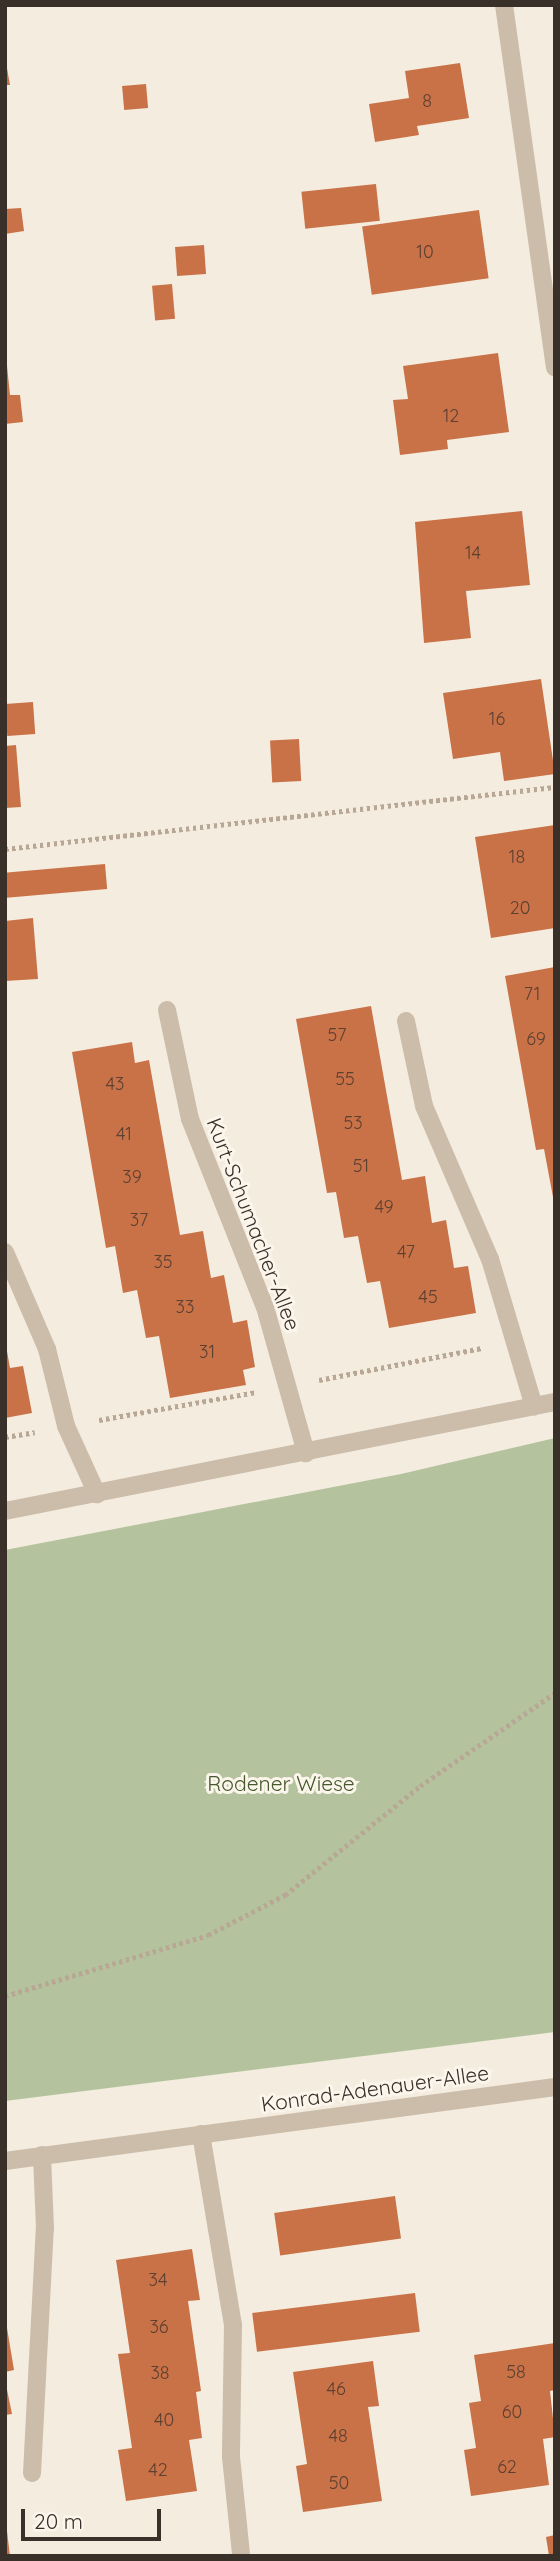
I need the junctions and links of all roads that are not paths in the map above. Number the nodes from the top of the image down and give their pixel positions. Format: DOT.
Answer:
graph roads {
  1 [pos="503,5"];
  2 [pos="555,368"];
  3 [pos="167,1010"];
  4 [pos="407,1021"];
  5 [pos="5,1252"];
  6 [pos="555,1402"];
  7 [pos="534,1407"];
  8 [pos="306,1453"];
  9 [pos="97,1494"];
  10 [pos="5,1511"];
  11 [pos="555,2087"];
  12 [pos="201,2134"];
  13 [pos="42,2155"];
  14 [pos="5,2161"];
  15 [pos="32,2473"];
  16 [pos="241,2553"];
  1 -- 2 [label="street"];
  3 -- 8 [label="street, Kurt-Schumacher-Allee"];
  4 -- 7 [label="street"];
  5 -- 9 [label="street"];
  6 -- 7 [label="street"];
  7 -- 8 [label="street"];
  8 -- 9 [label="street"];
  9 -- 10 [label="street"];
  11 -- 12 [label="street, Konrad-Adenauer-Allee"];
  12 -- 13 [label="street, Konrad-Adenauer-Allee"];
  12 -- 16 [label="street"];
  13 -- 14 [label="street, Konrad-Adenauer-Allee"];
  13 -- 15 [label="street"];
}
